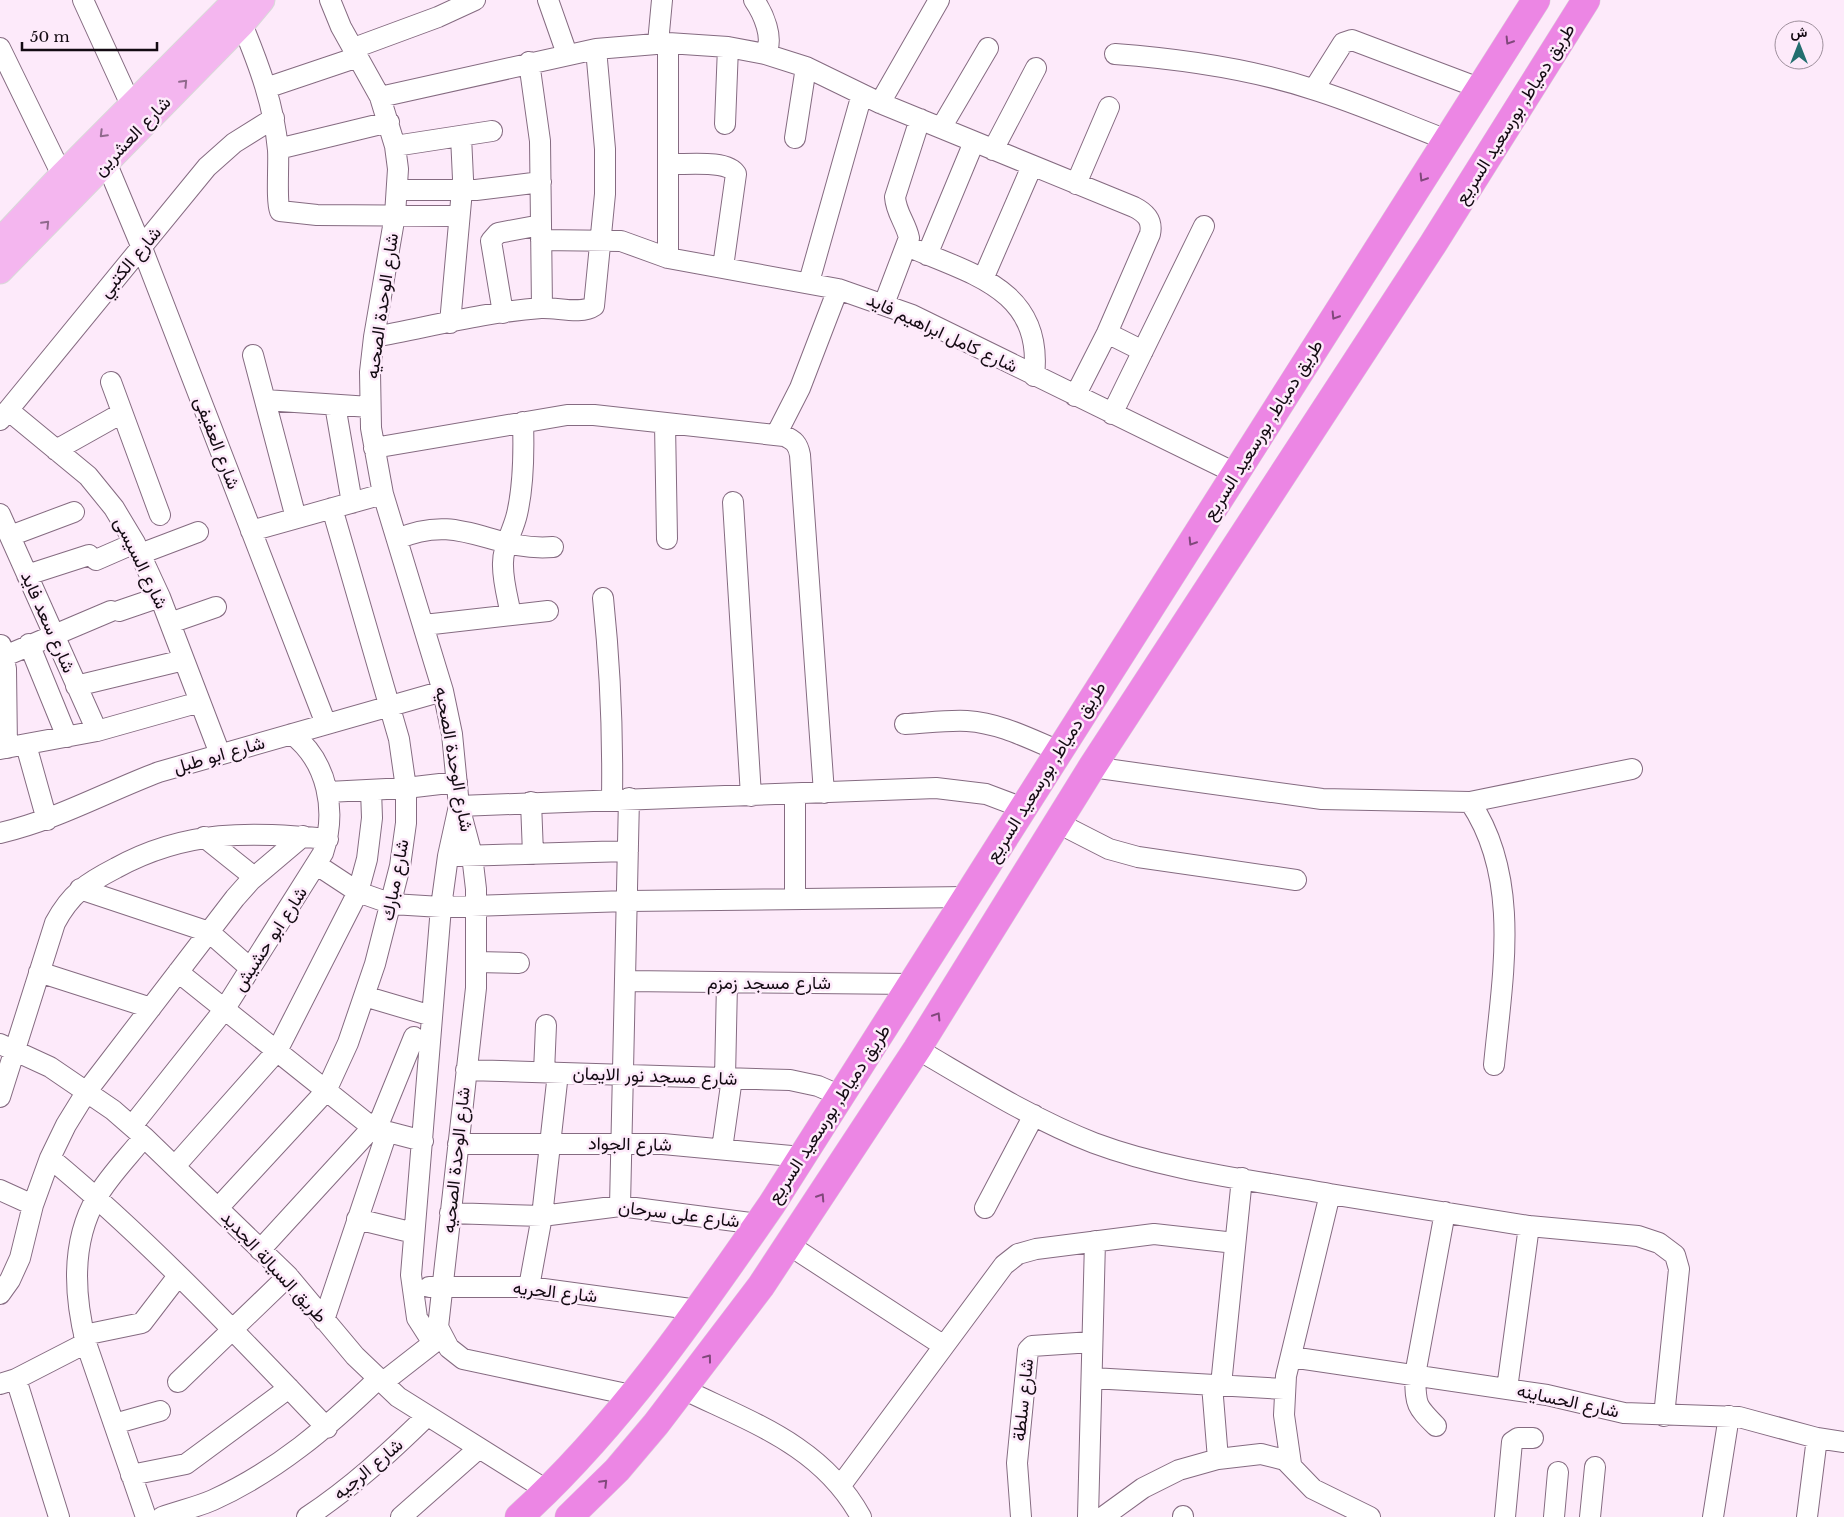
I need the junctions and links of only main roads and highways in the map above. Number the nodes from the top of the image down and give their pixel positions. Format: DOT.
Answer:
graph roads {
  1 [pos="262,0"];
  2 [pos="1536,0"];
  3 [pos="1586,0"];
  4 [pos="236,7"];
  5 [pos="11,240"];
  6 [pos="0,272"];
  7 [pos="765,1214"];
  8 [pos="796,1235"];
  9 [pos="730,1266"];
  10 [pos="761,1286"];
  11 [pos="577,1515"];
  12 [pos="519,1517"];
  1 -- 4 [label="main road, شارع العشرين"];
  2 -- 7 [label="highway, طريق دمياط, بورسعيد السريع, one-way"];
  8 -- 3 [label="highway, طريق دمياط, بورسعيد السريع, one-way"];
  4 -- 5 [label="main road, شارع العشرين, one-way"];
  5 -- 4 [label="main road, شارع العشرين, one-way"];
  5 -- 6 [label="main road, شارع العشرين"];
  7 -- 8 [label="highway"];
  7 -- 9 [label="highway, طريق دمياط, بورسعيد السريع"];
  8 -- 10 [label="highway, طريق دمياط, بورسعيد السريع"];
  9 -- 10 [label="highway"];
  9 -- 12 [label="highway, طريق دمياط, بورسعيد السريع"];
  11 -- 10 [label="highway, طريق دمياط, بورسعيد السريع, one-way"];
}
